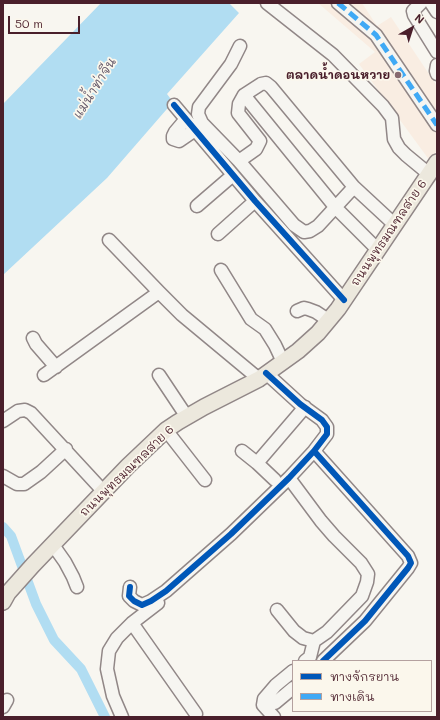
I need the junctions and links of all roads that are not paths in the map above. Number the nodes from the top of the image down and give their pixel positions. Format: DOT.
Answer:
graph roads {
  1 [pos="267,3"];
  2 [pos="338,3"];
  3 [pos="421,3"];
  4 [pos="430,3"];
  5 [pos="437,12"];
  6 [pos="240,46"];
  7 [pos="437,52"];
  8 [pos="437,65"];
  9 [pos="437,74"];
  10 [pos="244,95"];
  11 [pos="174,105"];
  12 [pos="186,119"];
  13 [pos="437,125"];
  14 [pos="195,130"];
  15 [pos="239,161"];
  16 [pos="433,168"];
  17 [pos="233,175"];
  18 [pos="354,187"];
  19 [pos="255,201"];
  20 [pos="197,206"];
  21 [pos="336,208"];
  22 [pos="395,225"];
  23 [pos="218,234"];
  24 [pos="109,240"];
  25 [pos="378,250"];
  26 [pos="221,270"];
  27 [pos="159,292"];
  28 [pos="344,300"];
  29 [pos="297,311"];
  30 [pos="328,320"];
  31 [pos="33,338"];
  32 [pos="283,362"];
  33 [pos="56,367"];
  34 [pos="44,375"];
  35 [pos="159,375"];
  36 [pos="262,376"];
  37 [pos="305,407"];
  38 [pos="187,417"];
  39 [pos="3,421"];
  40 [pos="166,430"];
  41 [pos="66,449"];
  42 [pos="242,451"];
  43 [pos="314,451"];
  44 [pos="257,464"];
  45 [pos="3,476"];
  46 [pos="289,478"];
  47 [pos="205,480"];
  48 [pos="276,480"];
  49 [pos="104,492"];
  50 [pos="53,545"];
  51 [pos="77,587"];
  52 [pos="130,587"];
  53 [pos="166,591"];
  54 [pos="3,602"];
  55 [pos="277,610"];
  56 [pos="132,623"];
  57 [pos="314,641"];
  58 [pos="306,660"];
  59 [pos="324,660"];
  60 [pos="292,672"];
  61 [pos="292,689"];
  62 [pos="275,703"];
  63 [pos="196,714"];
  64 [pos="122,717"];
  65 [pos="274,717"];
  1 -- 16 [label="street"];
  2 -- 13 [label="street"];
  3 -- 7 [label="street"];
  4 -- 5 [label="street"];
  6 -- 15 [label="street"];
  8 -- 9 [label="street"];
  10 -- 15 [label="street"];
  10 -- 18 [label="street"];
  10 -- 21 [label="street"];
  11 -- 12 [label="street"];
  12 -- 14 [label="street"];
  12 -- 14 [label="street"];
  14 -- 17 [label="street"];
  15 -- 21 [label="street"];
  16 -- 22 [label="main road, ถนนพุทธมณฑลสาย 6"];
  17 -- 19 [label="street"];
  17 -- 20 [label="street"];
  18 -- 21 [label="street"];
  18 -- 22 [label="street"];
  19 -- 23 [label="street"];
  19 -- 28 [label="street"];
  21 -- 25 [label="street"];
  22 -- 25 [label="main road, ถนนพุทธมณฑลสาย 6"];
  24 -- 27 [label="street"];
  25 -- 28 [label="main road, ถนนพุทธมณฑลสาย 6"];
  26 -- 32 [label="street"];
  27 -- 33 [label="street"];
  27 -- 36 [label="street"];
  28 -- 30 [label="main road, ถนนพุทธมณฑลสาย 6"];
  29 -- 30 [label="street"];
  30 -- 32 [label="main road, ถนนพุทธมณฑลสาย 6"];
  31 -- 33 [label="street"];
  32 -- 36 [label="main road, ถนนพุทธมณฑลสาย 6"];
  33 -- 34 [label="street"];
  35 -- 38 [label="street"];
  36 -- 37 [label="street"];
  36 -- 38 [label="main road, ถนนพุทธมณฑลสาย 6"];
  37 -- 43 [label="street"];
  37 -- 44 [label="street"];
  38 -- 40 [label="main road, ถนนพุทธมณฑลสาย 6"];
  39 -- 41 [label="street"];
  40 -- 47 [label="street"];
  40 -- 49 [label="main road, ถนนพุทธมณฑลสาย 6"];
  41 -- 45 [label="street"];
  41 -- 49 [label="street"];
  42 -- 44 [label="street"];
  43 -- 46 [label="street"];
  43 -- 59 [label="street"];
  44 -- 48 [label="street"];
  46 -- 53 [label="street"];
  46 -- 57 [label="street"];
  49 -- 50 [label="main road, ถนนพุทธมณฑลสาย 6"];
  50 -- 51 [label="street"];
  50 -- 54 [label="main road, ถนนพุทธมณฑลสาย 6"];
  52 -- 53 [label="street"];
  53 -- 56 [label="street"];
  55 -- 57 [label="street"];
  56 -- 63 [label="street"];
  56 -- 64 [label="street"];
  57 -- 58 [label="street"];
  60 -- 65 [label="street"];
  61 -- 62 [label="street"];
}
